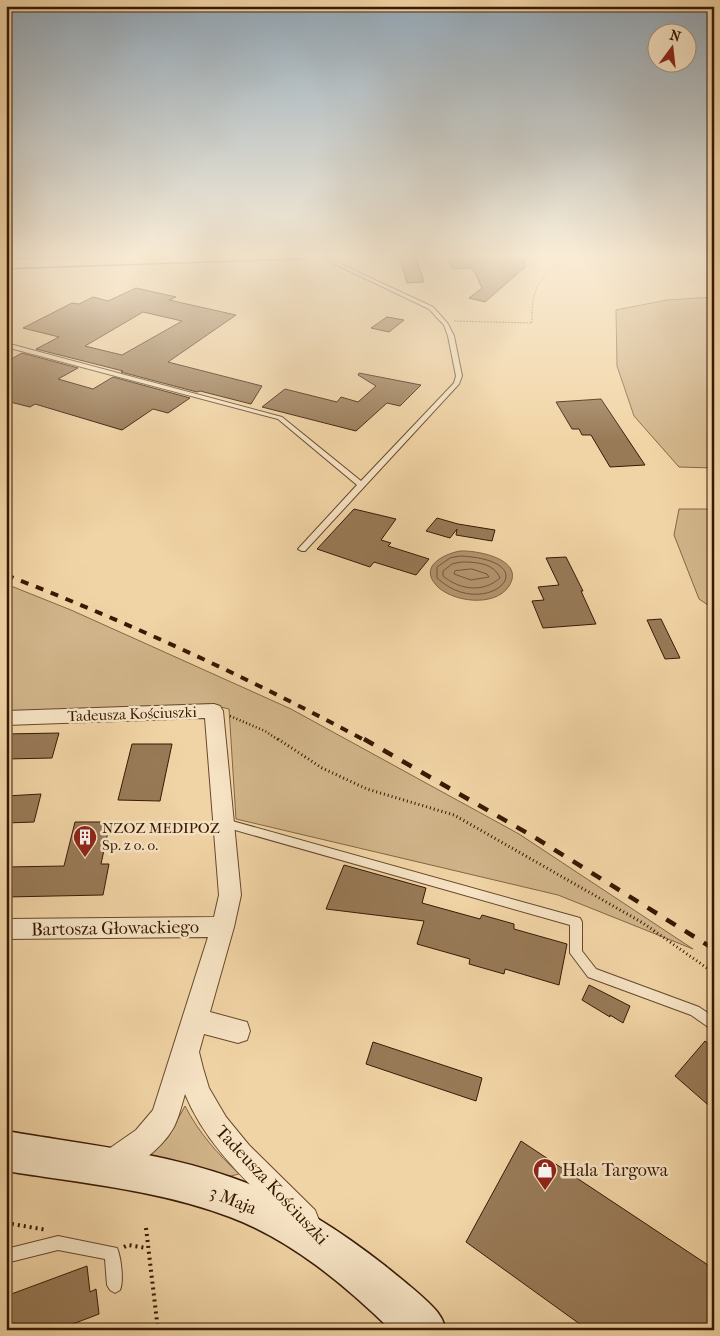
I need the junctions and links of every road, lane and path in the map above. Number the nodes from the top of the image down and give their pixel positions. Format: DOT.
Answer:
graph roads {
  1 [pos="438,316"];
  2 [pos="531,316"];
  3 [pos="442,321"];
  4 [pos="6,345"];
  5 [pos="361,484"];
  6 [pos="302,549"];
  7 [pos="214,711"];
  8 [pos="6,718"];
  9 [pos="225,823"];
  10 [pos="223,926"];
  11 [pos="6,929"];
  12 [pos="714,973"];
  13 [pos="196,1020"];
  14 [pos="714,1025"];
  15 [pos="238,1032"];
  16 [pos="186,1052"];
  17 [pos="6,1151"];
  18 [pos="105,1168"];
  19 [pos="6,1223"];
  20 [pos="146,1228"];
  21 [pos="52,1231"];
  22 [pos="128,1245"];
  23 [pos="147,1248"];
  24 [pos="6,1256"];
  25 [pos="342,1259"];
  26 [pos="114,1285"];
  27 [pos="158,1330"];
  28 [pos="424,1330"];
  1 -- 3 [label="lane"];
  2 -- 3 [label="path"];
  3 -- 5 [label="lane"];
  4 -- 5 [label="lane"];
  5 -- 6 [label="lane"];
  7 -- 8 [label="street, Tadeusza Kościuszki"];
  7 -- 9 [label="street, Tadeusza Kościuszki"];
  7 -- 12 [label="path"];
  9 -- 10 [label="street, Tadeusza Kościuszki"];
  9 -- 14 [label="lane"];
  10 -- 11 [label="street, Bartosza Głowackiego"];
  10 -- 13 [label="street, Tadeusza Kościuszki"];
  13 -- 15 [label="street"];
  13 -- 16 [label="street, Tadeusza Kościuszki"];
  16 -- 18 [label="street, Tadeusza Kościuszki"];
  16 -- 25 [label="street, Tadeusza Kościuszki"];
  17 -- 18 [label="street, 3 Maja"];
  18 -- 25 [label="street, 3 Maja"];
  19 -- 21 [label="path"];
  20 -- 23 [label="path"];
  22 -- 23 [label="path"];
  23 -- 27 [label="path"];
  24 -- 26 [label="lane"];
  25 -- 28 [label="street, 3 Maja"];
}
